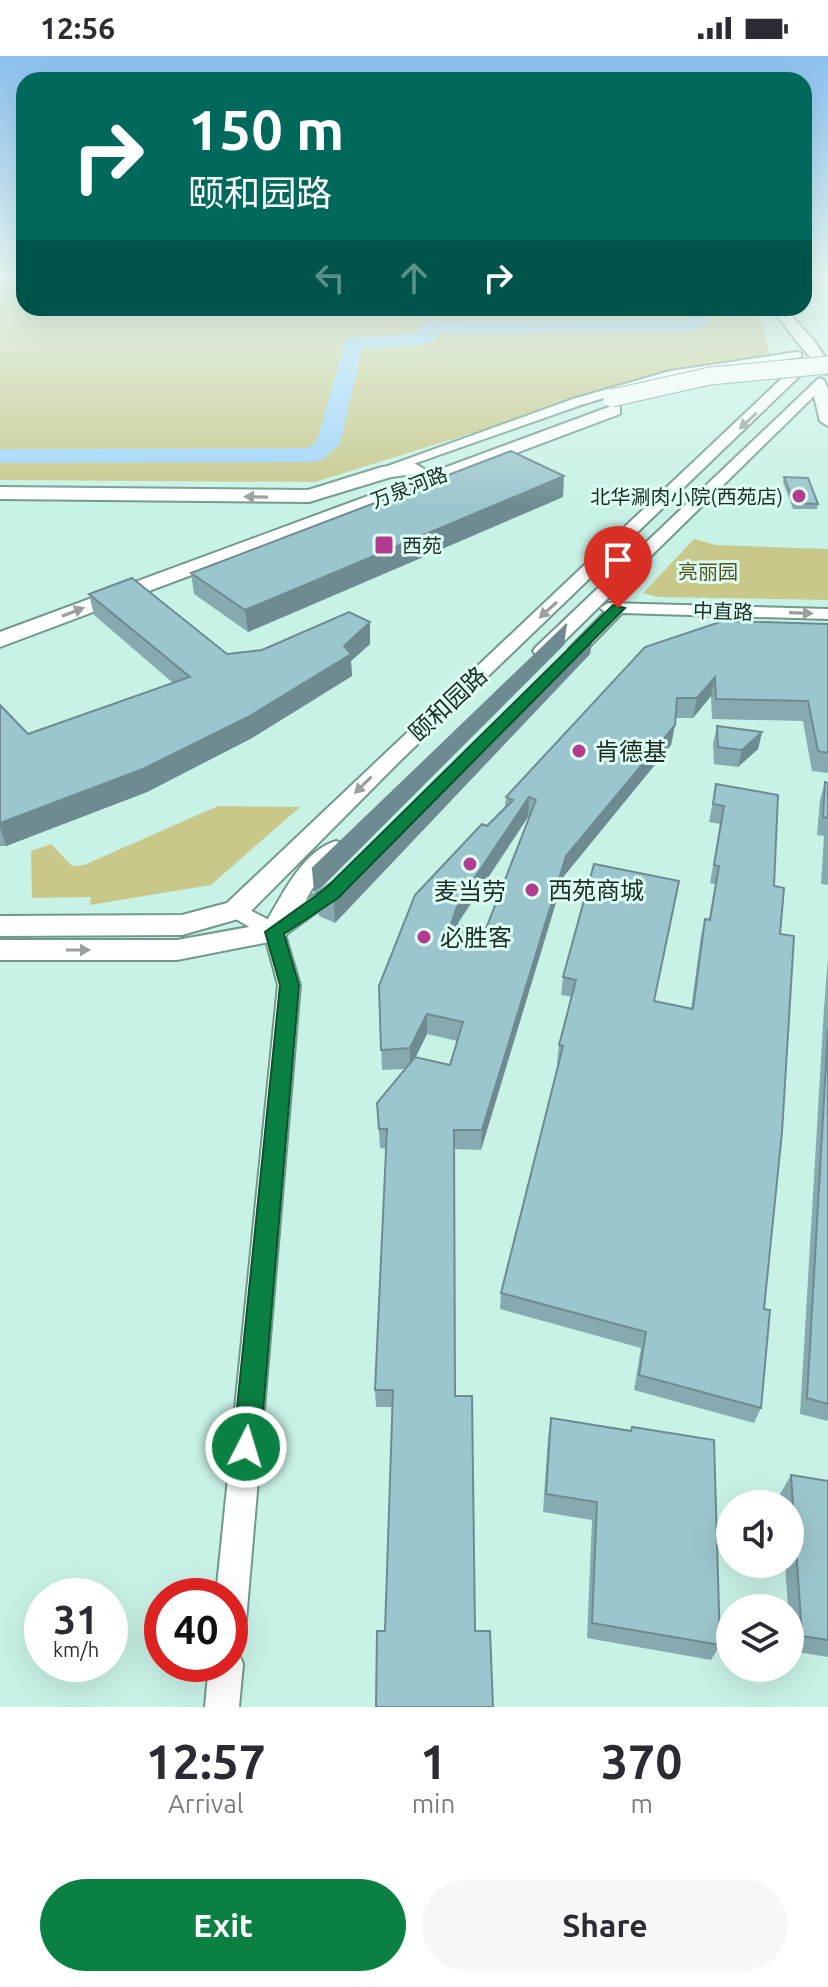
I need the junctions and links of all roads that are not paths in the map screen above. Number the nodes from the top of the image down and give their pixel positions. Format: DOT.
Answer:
graph roads {
  1 [pos="821,365"];
  2 [pos="828,421"];
  3 [pos="391,467"];
  4 [pos="414,469"];
  5 [pos="0,493"];
  6 [pos="588,607"];
  7 [pos="618,608"];
  8 [pos="828,614"];
  9 [pos="0,621"];
  10 [pos="0,640"];
  11 [pos="531,663"];
  12 [pos="563,663"];
  13 [pos="348,839"];
  14 [pos="354,872"];
  15 [pos="236,910"];
  16 [pos="0,926"];
  17 [pos="274,932"];
  18 [pos="0,950"];
  19 [pos="234,1578"];
  20 [pos="224,1682"];
  21 [pos="222,1707"];
  1 -- 2 [label="main road"];
  1 -- 3 [label="street"];
  1 -- 4 [label="highway, 万泉河路, bridge"];
  1 -- 6 [label="main road"];
  10 -- 1 [label="highway, 万泉河路, one-way"];
  1 -- 15 [label="main road, 颐和园路, one-way"];
  4 -- 5 [label="highway, one-way"];
  4 -- 9 [label="highway, 万泉河路"];
  6 -- 7 [label="street, 中直路"];
  6 -- 11 [label="main road"];
  7 -- 8 [label="street, 中直路, one-way"];
  7 -- 12 [label="street"];
  13 -- 17 [label="main road"];
  14 -- 17 [label="street"];
  15 -- 16 [label="main road, 颐和园路"];
  15 -- 17 [label="street"];
  18 -- 17 [label="main road, one-way"];
  17 -- 19 [label="street"];
  20 -- 21 [label="street"];
}
